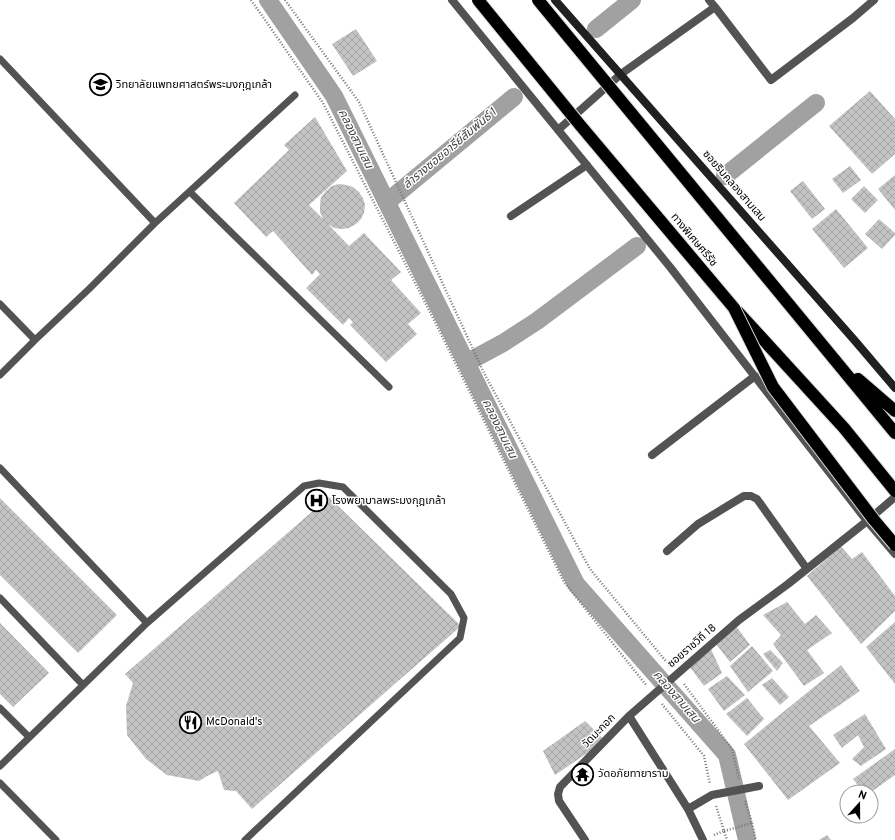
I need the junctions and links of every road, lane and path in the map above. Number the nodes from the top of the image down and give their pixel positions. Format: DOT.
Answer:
graph roads {
  1 [pos="251,0"];
  2 [pos="285,0"];
  3 [pos="452,0"];
  4 [pos="478,0"];
  5 [pos="538,0"];
  6 [pos="556,0"];
  7 [pos="709,0"];
  8 [pos="874,0"];
  9 [pos="715,7"];
  10 [pos="0,59"];
  11 [pos="621,74"];
  12 [pos="295,95"];
  13 [pos="558,130"];
  14 [pos="587,165"];
  15 [pos="190,192"];
  16 [pos="511,216"];
  17 [pos="155,223"];
  18 [pos="0,304"];
  19 [pos="734,308"];
  20 [pos="35,340"];
  21 [pos="834,359"];
  22 [pos="0,374"];
  23 [pos="755,376"];
  24 [pos="390,386"];
  25 [pos="895,388"];
  26 [pos="895,411"];
  27 [pos="895,434"];
  28 [pos="652,455"];
  29 [pos="0,468"];
  30 [pos="895,491"];
  31 [pos="895,497"];
  32 [pos="867,521"];
  33 [pos="895,545"];
  34 [pos="667,551"];
  35 [pos="895,554"];
  36 [pos="807,569"];
  37 [pos="0,598"];
  38 [pos="147,624"];
  39 [pos="661,655"];
  40 [pos="640,677"];
  41 [pos="679,678"];
  42 [pos="83,685"];
  43 [pos="661,703"];
  44 [pos="0,708"];
  45 [pos="629,716"];
  46 [pos="29,737"];
  47 [pos="0,766"];
  48 [pos="738,778"];
  49 [pos="0,783"];
  50 [pos="759,786"];
  51 [pos="741,789"];
  52 [pos="711,792"];
  53 [pos="688,809"];
  54 [pos="752,822"];
  55 [pos="724,831"];
  56 [pos="56,840"];
  57 [pos="245,840"];
  58 [pos="585,840"];
  59 [pos="703,840"];
  60 [pos="727,840"];
  61 [pos="756,840"];
  1 -- 40 [label="path"];
  2 -- 39 [label="path"];
  3 -- 13 [label="street"];
  4 -- 19 [label="highway, ทางพิเศษศรีรัช, bridge"];
  5 -- 21 [label="highway, bridge"];
  6 -- 11 [label="street, ซอยริมคลองสามเสน"];
  7 -- 9 [label="street"];
  8 -- 9 [label="street"];
  9 -- 11 [label="street"];
  10 -- 17 [label="lane"];
  11 -- 13 [label="street"];
  11 -- 25 [label="street, ซอยริมคลองสามเสน"];
  12 -- 15 [label="lane"];
  13 -- 14 [label="street"];
  14 -- 16 [label="street"];
  14 -- 23 [label="street"];
  15 -- 17 [label="lane"];
  15 -- 24 [label="lane"];
  17 -- 20 [label="lane"];
  18 -- 20 [label="lane"];
  19 -- 30 [label="highway, ทางพิเศษศรีรัช, bridge"];
  19 -- 33 [label="highway, bridge"];
  20 -- 22 [label="lane"];
  21 -- 26 [label="highway"];
  21 -- 27 [label="highway"];
  23 -- 28 [label="street"];
  23 -- 32 [label="street"];
  29 -- 38 [label="lane"];
  31 -- 32 [label="street, ซอยราชวิถี 18"];
  32 -- 35 [label="street"];
  32 -- 36 [label="street, ซอยราชวิถี 18"];
  34 -- 36 [label="street"];
  36 -- 41 [label="street, ซอยราชวิถี 18"];
  37 -- 42 [label="lane"];
  38 -- 42 [label="lane"];
  38 -- 57 [label="lane"];
  41 -- 45 [label="street, ซอยราชวิถี 18"];
  41 -- 48 [label="path"];
  42 -- 46 [label="lane"];
  43 -- 52 [label="path"];
  44 -- 46 [label="lane"];
  45 -- 53 [label="street"];
  45 -- 58 [label="street, วัดมะกอก"];
  46 -- 47 [label="lane"];
  49 -- 56 [label="lane"];
  50 -- 51 [label="street"];
  51 -- 52 [label="street"];
  51 -- 54 [label="path"];
  52 -- 53 [label="street"];
  52 -- 55 [label="path"];
  53 -- 59 [label="street"];
  54 -- 55 [label="path, bridge"];
  54 -- 61 [label="path"];
  55 -- 60 [label="path"];
}
